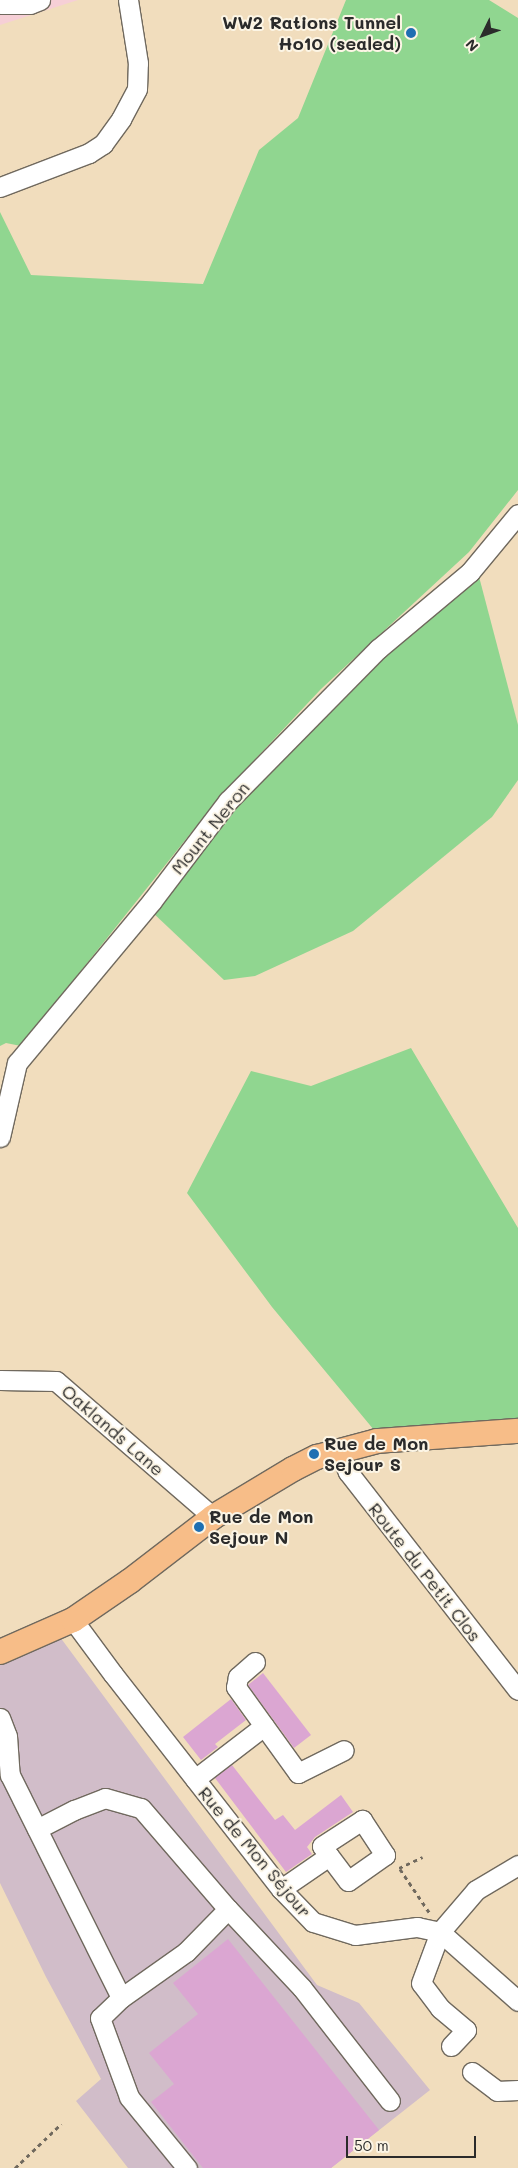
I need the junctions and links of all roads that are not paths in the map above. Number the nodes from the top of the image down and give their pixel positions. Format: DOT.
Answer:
graph roads {
  1 [pos="40,0"];
  2 [pos="128,0"];
  3 [pos="0,4"];
  4 [pos="0,188"];
  5 [pos="518,514"];
  6 [pos="0,1137"];
  7 [pos="0,1380"];
  8 [pos="518,1431"];
  9 [pos="338,1450"];
  10 [pos="213,1517"];
  11 [pos="73,1620"];
  12 [pos="0,1652"];
  13 [pos="255,1662"];
  14 [pos="518,1690"];
  15 [pos="0,1718"];
  16 [pos="264,1726"];
  17 [pos="344,1750"];
  18 [pos="195,1778"];
  19 [pos="37,1829"];
  20 [pos="329,1856"];
  21 [pos="518,1865"];
  22 [pos="282,1889"];
  23 [pos="228,1909"];
  24 [pos="440,1932"];
  25 [pos="121,1998"];
  26 [pos="518,2001"];
  27 [pos="451,2046"];
  28 [pos="472,2072"];
  29 [pos="518,2090"];
  30 [pos="390,2101"];
  31 [pos="186,2168"];
  1 -- 3 [label="street"];
  2 -- 4 [label="street"];
  5 -- 6 [label="street, Mount Neron"];
  7 -- 10 [label="street, Oaklands Lane"];
  8 -- 9 [label="main road"];
  9 -- 10 [label="main road"];
  9 -- 14 [label="street, Route du Petit Clos"];
  10 -- 11 [label="main road"];
  11 -- 12 [label="main road"];
  11 -- 18 [label="street, Rue de Mon Séjour"];
  13 -- 16 [label="street"];
  15 -- 19 [label="street"];
  16 -- 17 [label="street"];
  16 -- 18 [label="street"];
  18 -- 22 [label="street, Rue de Mon Séjour"];
  19 -- 23 [label="street"];
  19 -- 25 [label="street"];
  20 -- 20 [label="street"];
  20 -- 22 [label="street"];
  21 -- 24 [label="street"];
  22 -- 24 [label="street, Rue de Mon Séjour"];
  23 -- 25 [label="street"];
  23 -- 30 [label="street"];
  24 -- 26 [label="street"];
  24 -- 27 [label="street"];
  25 -- 31 [label="street"];
  28 -- 29 [label="street"];
}
